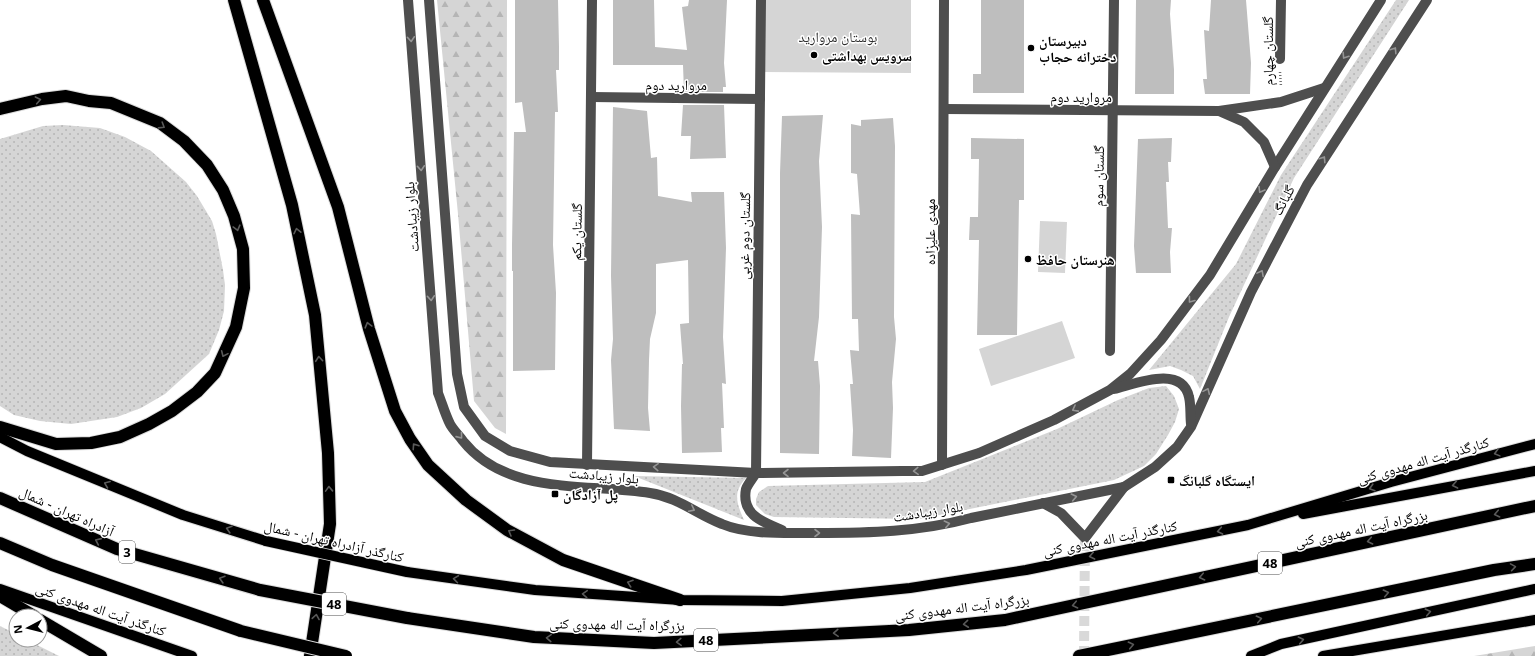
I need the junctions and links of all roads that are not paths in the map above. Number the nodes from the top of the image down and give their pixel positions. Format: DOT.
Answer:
graph roads {
  1 [pos="234,0"];
  2 [pos="263,0"];
  3 [pos="408,0"];
  4 [pos="429,0"];
  5 [pos="592,0"];
  6 [pos="761,0"];
  7 [pos="944,0"];
  8 [pos="1114,0"];
  9 [pos="1281,0"];
  10 [pos="1381,0"];
  11 [pos="1427,0"];
  12 [pos="1280,59"];
  13 [pos="1324,88"];
  14 [pos="591,97"];
  15 [pos="760,99"];
  16 [pos="0,109"];
  17 [pos="944,109"];
  18 [pos="1112,110"];
  19 [pos="1219,111"];
  20 [pos="1275,168"];
  21 [pos="1110,352"];
  22 [pos="1110,390"];
  23 [pos="0,427"];
  24 [pos="1191,427"];
  25 [pos="0,437"];
  26 [pos="1535,444"];
  27 [pos="587,465"];
  28 [pos="942,465"];
  29 [pos="1535,471"];
  30 [pos="756,472"];
  31 [pos="1124,487"];
  32 [pos="0,498"];
  33 [pos="1043,503"];
  34 [pos="1535,506"];
  35 [pos="1248,525"];
  36 [pos="792,533"];
  37 [pos="0,543"];
  38 [pos="1535,564"];
  39 [pos="0,589"];
  40 [pos="1535,589"];
  41 [pos="260,590"];
  42 [pos="0,596"];
  43 [pos="680,600"];
  44 [pos="20,608"];
  45 [pos="1535,620"];
  46 [pos="48,625"];
  47 [pos="101,656"];
  48 [pos="192,656"];
  49 [pos="310,656"];
  50 [pos="346,656"];
  51 [pos="1079,656"];
  52 [pos="1251,656"];
  53 [pos="1323,656"];
  49 -- 1 [label="highway, one-way"];
  43 -- 2 [label="highway, one-way"];
  3 -- 36 [label="street, بلوار زیبادشت, one-way"];
  4 -- 27 [label="street, بلوار زیبادشت"];
  5 -- 14 [label="street, گلستان یکم"];
  6 -- 15 [label="street, گلستان دوم غربی"];
  7 -- 17 [label="street, مهدی علیزاده"];
  8 -- 18 [label="street, گلستان سوم"];
  9 -- 12 [label="street, گلستان چهارم"];
  10 -- 13 [label="street, گلبانگ, one-way"];
  24 -- 11 [label="street, گلبانگ, one-way"];
  13 -- 19 [label="street, مروارید دوم"];
  13 -- 20 [label="street, گلبانگ"];
  14 -- 15 [label="street, مروارید دوم"];
  14 -- 27 [label="street, گلستان یکم"];
  15 -- 30 [label="street, گلستان دوم غربی"];
  16 -- 23 [label="highway, one-way"];
  17 -- 18 [label="street, مروارید دوم"];
  17 -- 28 [label="street, مهدی علیزاده"];
  18 -- 19 [label="street, مروارید دوم"];
  18 -- 21 [label="street, گلستان سوم"];
  19 -- 20 [label="street, مروارید دوم"];
  20 -- 22 [label="street, گلبانگ, one-way"];
  22 -- 24 [label="street"];
  22 -- 28 [label="street, بلوار زیبادشت, one-way"];
  24 -- 31 [label="street, بلوار زیبادشت"];
  43 -- 25 [label="main road, کنارگذر آزادراه تهران - شمال, one-way, bridge"];
  26 -- 35 [label="main road, کنارگذر آیت اله مهدوی کنی, one-way"];
  30 -- 27 [label="street, بلوار زیبادشت, one-way"];
  28 -- 30 [label="street, بلوار زیبادشت, one-way"];
  29 -- 35 [label="main road, one-way"];
  30 -- 36 [label="street"];
  33 -- 31 [label="street, بلوار زیبادشت, one-way"];
  31 -- 33 [label="street"];
  41 -- 32 [label="highway, آزادراه تهران - شمال / 3, one-way"];
  36 -- 33 [label="street, بلوار زیبادشت, one-way"];
  34 -- 41 [label="highway, بزرگراه آیت اله مهدوی کنی / 48, one-way, bridge"];
  35 -- 43 [label="main road, کنارگذر آیت اله مهدوی کنی, one-way"];
  37 -- 50 [label="highway, bridge"];
  51 -- 38 [label="highway, one-way"];
  39 -- 48 [label="main road, کنارگذر آیت اله مهدوی کنی"];
  52 -- 40 [label="main road, one-way"];
  42 -- 44 [label="highway"];
  45 -- 53 [label="main road"];
  46 -- 47 [label="highway"];
}
